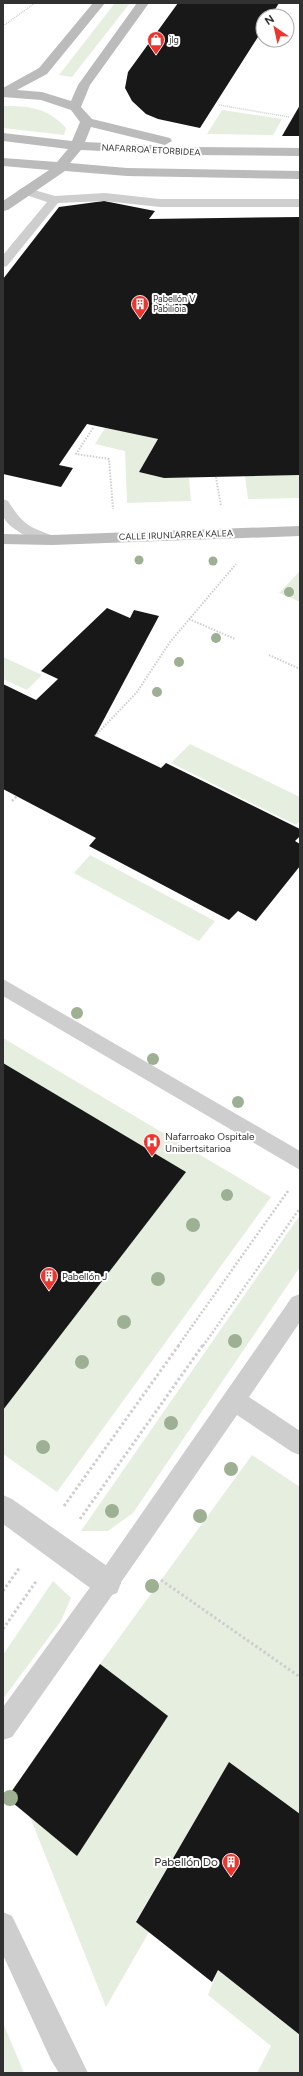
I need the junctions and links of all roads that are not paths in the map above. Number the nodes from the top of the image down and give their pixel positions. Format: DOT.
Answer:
graph roads {
  1 [pos="99,3"];
  2 [pos="143,3"];
  3 [pos="3,93"];
  4 [pos="75,107"];
  5 [pos="87,122"];
  6 [pos="3,137"];
  7 [pos="77,146"];
  8 [pos="300,148"];
  9 [pos="300,152"];
  10 [pos="3,162"];
  11 [pos="60,168"];
  12 [pos="300,175"];
  13 [pos="3,190"];
  14 [pos="24,191"];
  15 [pos="54,200"];
  16 [pos="300,203"];
  17 [pos="3,207"];
  18 [pos="3,263"];
  19 [pos="3,504"];
  20 [pos="300,531"];
  21 [pos="3,539"];
  22 [pos="52,540"];
  23 [pos="3,545"];
  24 [pos="3,987"];
  25 [pos="300,1161"];
  26 [pos="300,1304"];
  27 [pos="234,1400"];
  28 [pos="300,1444"];
  29 [pos="3,1508"];
  30 [pos="108,1584"];
  31 [pos="3,1728"];
  32 [pos="3,1925"];
  33 [pos="74,2073"];
  1 -- 3 [label="main road"];
  2 -- 4 [label="main road"];
  3 -- 4 [label="main road"];
  4 -- 5 [label="main road"];
  5 -- 7 [label="main road"];
  5 -- 8 [label="main road, NAFARROA ETORBIDEA"];
  6 -- 7 [label="main road, NAFARROA ETORBIDEA"];
  7 -- 9 [label="main road, NAFARROA ETORBIDEA"];
  7 -- 11 [label="main road"];
  10 -- 11 [label="main road"];
  11 -- 12 [label="main road"];
  11 -- 14 [label="main road"];
  13 -- 14 [label="main road"];
  14 -- 15 [label="lane"];
  14 -- 17 [label="main road"];
  15 -- 16 [label="lane"];
  15 -- 18 [label="lane"];
  19 -- 22 [label="lane"];
  20 -- 22 [label="main road, CALLE IRUNLARREA KALEA"];
  21 -- 22 [label="main road, CALLE IRUNLARREA KALEA"];
  22 -- 23 [label="main road, CALLE IRUNLARREA KALEA"];
  24 -- 25 [label="lane"];
  26 -- 27 [label="lane"];
  27 -- 28 [label="lane"];
  27 -- 30 [label="lane"];
  29 -- 30 [label="street"];
  30 -- 31 [label="lane"];
  32 -- 33 [label="lane"];
}
